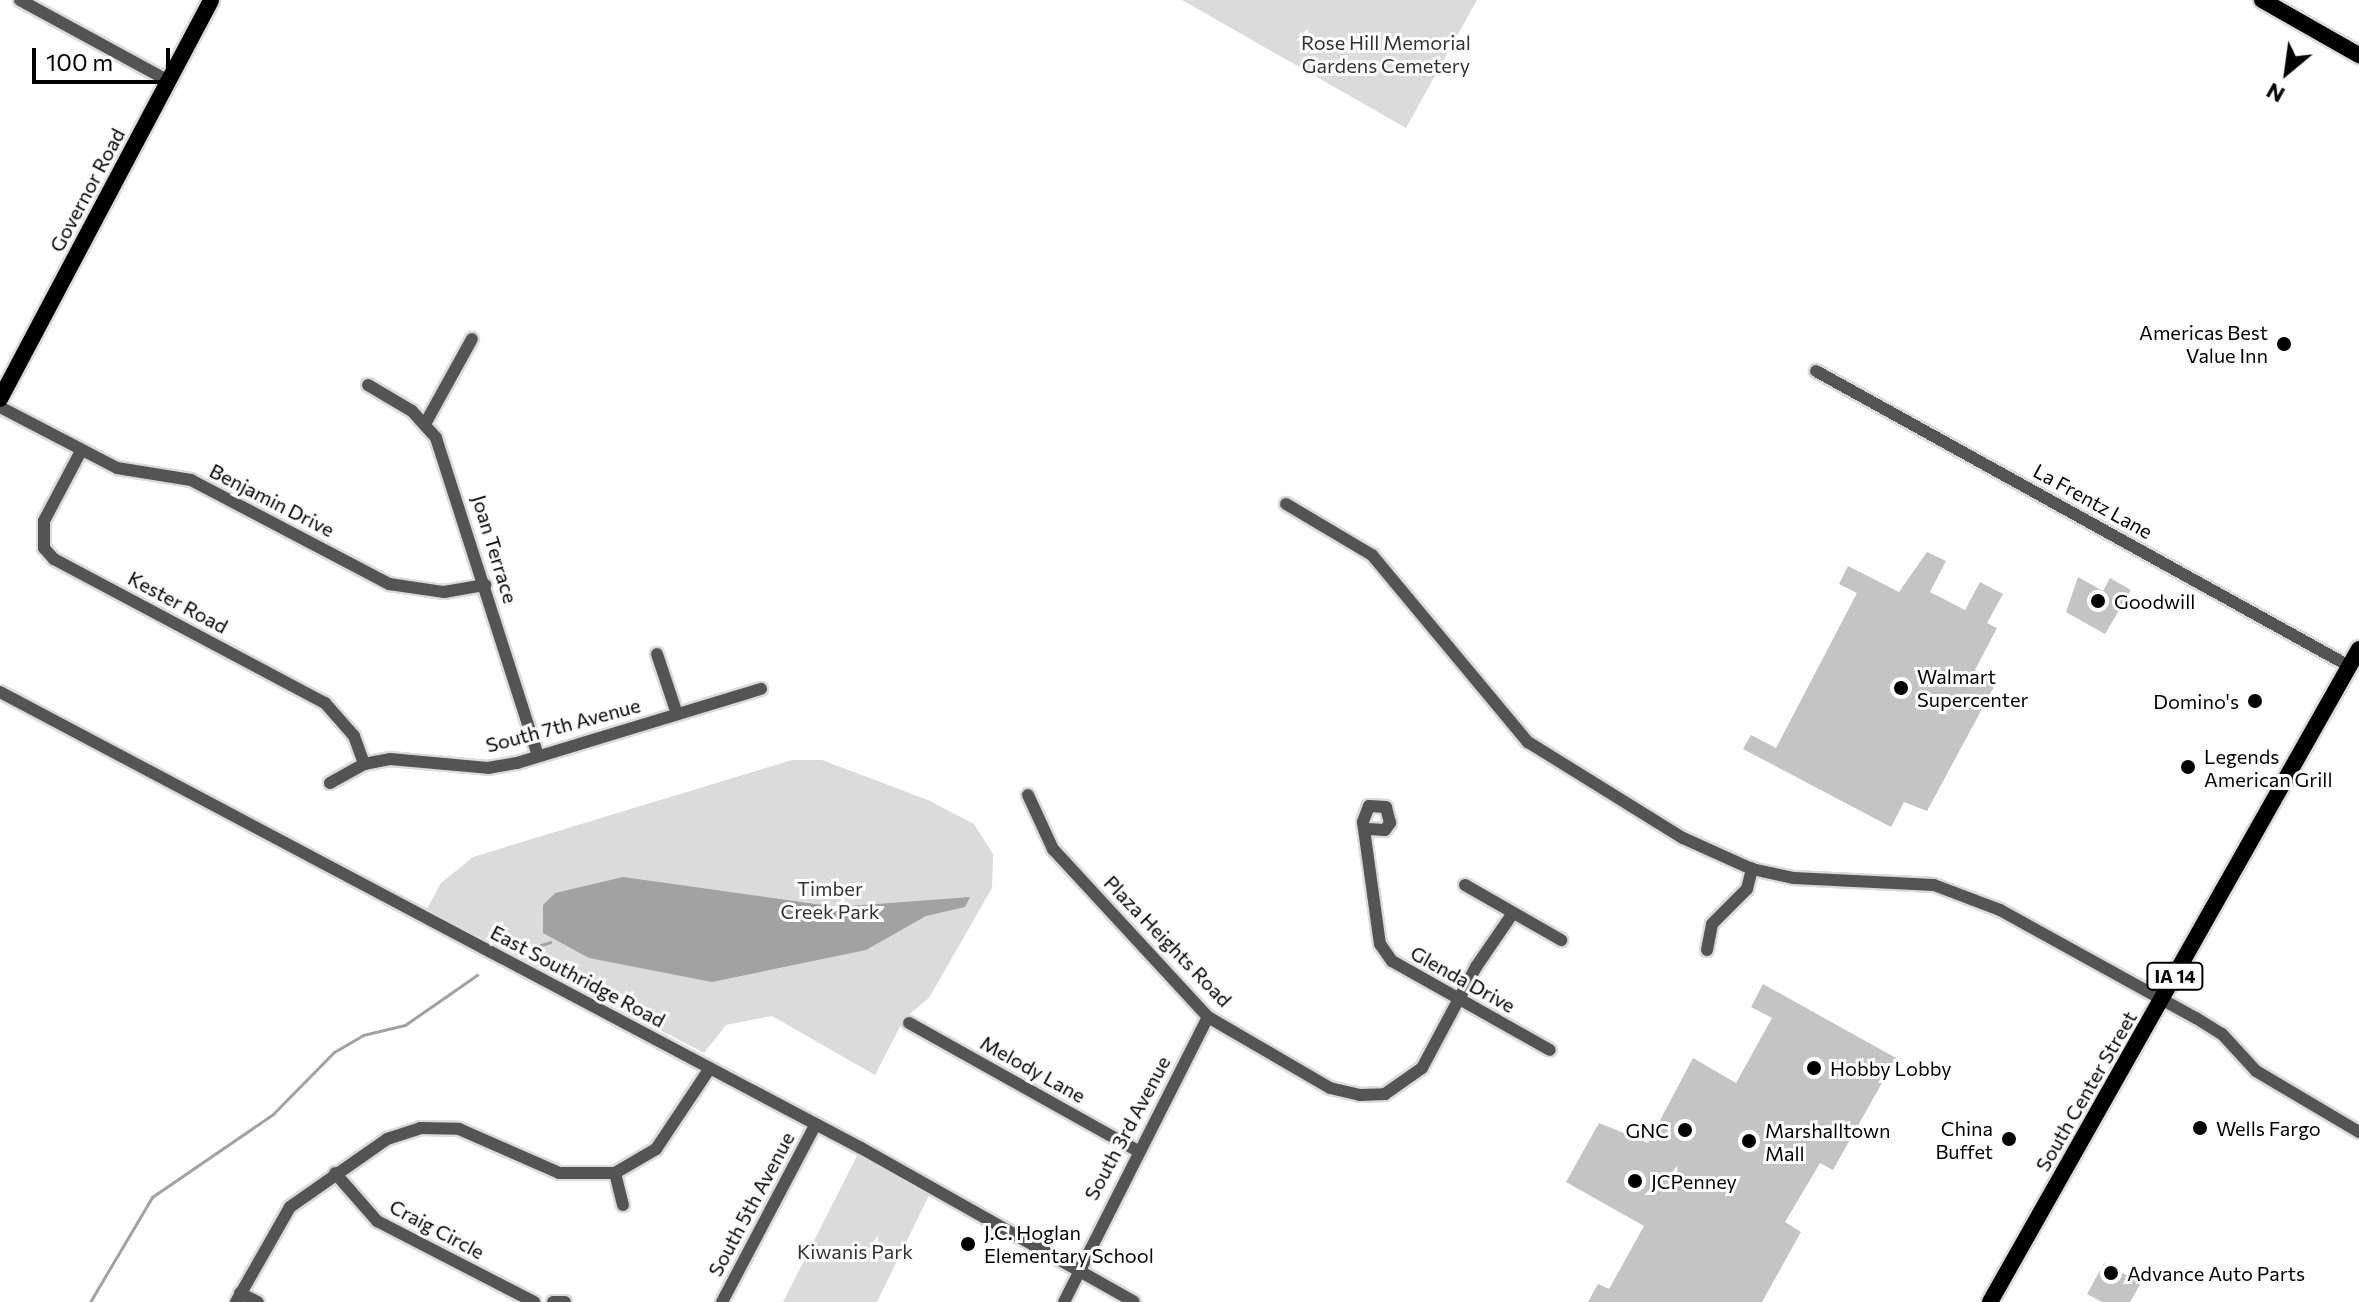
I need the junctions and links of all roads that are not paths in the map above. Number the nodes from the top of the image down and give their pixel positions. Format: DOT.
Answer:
graph roads {
  1 [pos="20,0"];
  2 [pos="211,0"];
  3 [pos="2262,0"];
  4 [pos="2359,55"];
  5 [pos="167,80"];
  6 [pos="472,339"];
  7 [pos="1816,371"];
  8 [pos="368,385"];
  9 [pos="0,399"];
  10 [pos="0,407"];
  11 [pos="425,424"];
  12 [pos="81,451"];
  13 [pos="1286,504"];
  14 [pos="485,585"];
  15 [pos="2359,649"];
  16 [pos="657,654"];
  17 [pos="2349,666"];
  18 [pos="761,689"];
  19 [pos="0,692"];
  20 [pos="677,714"];
  21 [pos="538,756"];
  22 [pos="364,764"];
  23 [pos="330,783"];
  24 [pos="1028,795"];
  25 [pos="1368,829"];
  26 [pos="1752,869"];
  27 [pos="1465,885"];
  28 [pos="1513,913"];
  29 [pos="1561,940"];
  30 [pos="1707,950"];
  31 [pos="2162,998"];
  32 [pos="1458,999"];
  33 [pos="1208,1017"];
  34 [pos="909,1023"];
  35 [pos="1550,1050"];
  36 [pos="710,1068"];
  37 [pos="816,1124"];
  38 [pos="2359,1132"];
  39 [pos="1138,1151"];
  40 [pos="335,1173"];
  41 [pos="615,1173"];
  42 [pos="623,1205"];
  43 [pos="1076,1269"];
  44 [pos="238,1297"];
  45 [pos="258,1302"];
  46 [pos="534,1302"];
  47 [pos="553,1302"];
  48 [pos="565,1302"];
  49 [pos="722,1302"];
  50 [pos="1064,1302"];
  51 [pos="1134,1302"];
  52 [pos="1990,1302"];
  1 -- 5 [label="street"];
  2 -- 5 [label="main road, Governor Road"];
  3 -- 4 [label="main road"];
  5 -- 9 [label="main road, Governor Road"];
  6 -- 11 [label="street"];
  7 -- 17 [label="street, La Frentz Lane"];
  8 -- 11 [label="street, Joan Terrace"];
  10 -- 12 [label="street, Benjamin Drive"];
  11 -- 14 [label="street, Joan Terrace"];
  12 -- 14 [label="street, Benjamin Drive"];
  12 -- 22 [label="street, Kester Road"];
  13 -- 26 [label="street"];
  14 -- 21 [label="street, Joan Terrace"];
  15 -- 17 [label="main road, South Center Street / IA 14"];
  16 -- 20 [label="street"];
  17 -- 31 [label="main road, South Center Street / IA 14"];
  18 -- 20 [label="street, South 7th Avenue"];
  19 -- 36 [label="street, East Southridge Road"];
  20 -- 21 [label="street, South 7th Avenue"];
  21 -- 22 [label="street, South 7th Avenue"];
  22 -- 23 [label="street, South 7th Avenue"];
  24 -- 33 [label="street, Plaza Heights Road"];
  25 -- 32 [label="street, Glenda Drive"];
  26 -- 30 [label="street"];
  26 -- 31 [label="street"];
  27 -- 28 [label="street"];
  28 -- 29 [label="street"];
  28 -- 32 [label="street"];
  31 -- 38 [label="street"];
  31 -- 52 [label="main road, South Center Street / IA 14"];
  32 -- 33 [label="street, Plaza Heights Road"];
  32 -- 35 [label="street, Glenda Drive"];
  33 -- 39 [label="street, South 3rd Avenue"];
  34 -- 39 [label="street, Melody Lane"];
  36 -- 37 [label="street, East Southridge Road"];
  36 -- 41 [label="street"];
  37 -- 43 [label="street, East Southridge Road"];
  37 -- 49 [label="street, South 5th Avenue"];
  39 -- 43 [label="street, South 3rd Avenue"];
  40 -- 41 [label="street"];
  40 -- 44 [label="street"];
  40 -- 46 [label="street, Craig Circle"];
  41 -- 42 [label="street"];
  43 -- 50 [label="street, South 3rd Avenue"];
  43 -- 51 [label="street, East Southridge Road"];
  44 -- 45 [label="street"];
  47 -- 48 [label="street"];
}
